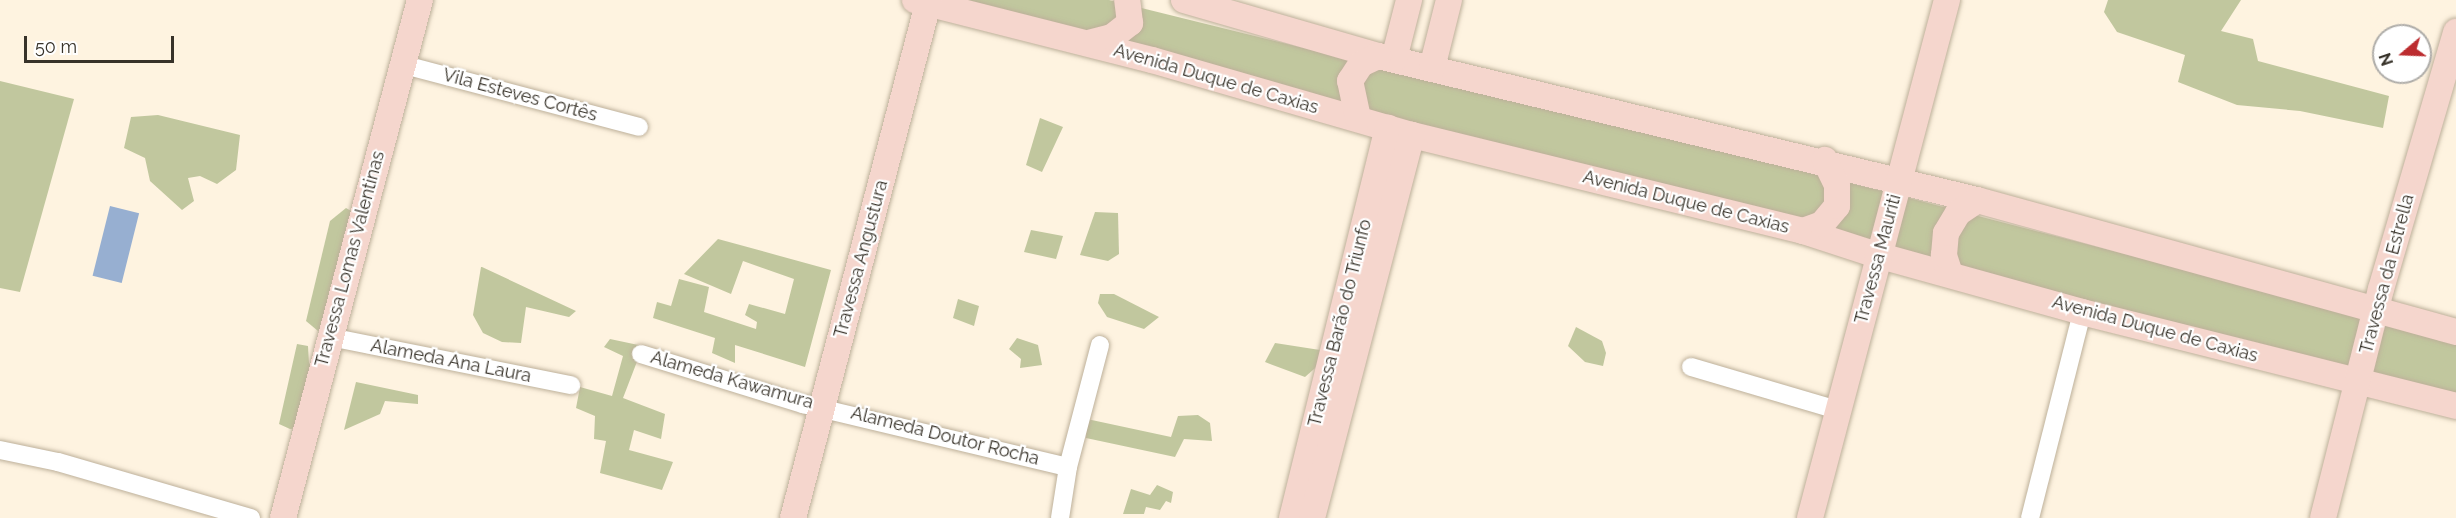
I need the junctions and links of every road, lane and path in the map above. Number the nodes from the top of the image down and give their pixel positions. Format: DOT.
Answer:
graph roads {
  1 [pos="420,0"];
  2 [pos="1127,0"];
  3 [pos="1184,0"];
  4 [pos="1409,0"];
  5 [pos="1449,0"];
  6 [pos="1947,0"];
  7 [pos="924,1"];
  8 [pos="2456,32"];
  9 [pos="1088,43"];
  10 [pos="1386,58"];
  11 [pos="401,64"];
  12 [pos="2451,64"];
  13 [pos="1432,68"];
  14 [pos="1358,118"];
  15 [pos="639,127"];
  16 [pos="1400,131"];
  17 [pos="1825,160"];
  18 [pos="1899,181"];
  19 [pos="1977,200"];
  20 [pos="1803,231"];
  21 [pos="1877,255"];
  22 [pos="1950,274"];
  23 [pos="2375,311"];
  24 [pos="2082,312"];
  25 [pos="2456,332"];
  26 [pos="330,337"];
  27 [pos="1100,345"];
  28 [pos="641,354"];
  29 [pos="1691,367"];
  30 [pos="2358,381"];
  31 [pos="572,385"];
  32 [pos="823,406"];
  33 [pos="2456,406"];
  34 [pos="1838,410"];
  35 [pos="0,450"];
  36 [pos="1068,467"];
  37 [pos="251,518"];
  38 [pos="283,518"];
  39 [pos="793,518"];
  40 [pos="1060,518"];
  41 [pos="1300,518"];
  42 [pos="1810,518"];
  43 [pos="2030,518"];
  44 [pos="2324,518"];
  1 -- 11 [label="main road, Travessa Lomas Valentinas"];
  2 -- 9 [label="main road"];
  3 -- 10 [label="main road"];
  4 -- 10 [label="main road"];
  5 -- 13 [label="main road"];
  6 -- 18 [label="main road, Travessa Mauriti"];
  7 -- 9 [label="main road, Avenida Duque de Caxias"];
  7 -- 32 [label="main road, Travessa Angustura"];
  8 -- 12 [label="main road, Travessa da Estrella"];
  9 -- 14 [label="main road, Avenida Duque de Caxias"];
  10 -- 13 [label="main road"];
  10 -- 14 [label="main road"];
  11 -- 15 [label="street, Vila Esteves Cortês"];
  11 -- 26 [label="main road, Travessa Lomas Valentinas"];
  12 -- 23 [label="main road, Travessa da Estrella"];
  13 -- 17 [label="main road"];
  14 -- 16 [label="main road, Avenida Duque de Caxias"];
  16 -- 20 [label="main road, Avenida Duque de Caxias"];
  16 -- 41 [label="main road, Travessa Barão do Triunfo"];
  16 -- 41 [label="main road, Travessa Barão do Triunfo"];
  17 -- 18 [label="main road"];
  17 -- 20 [label="main road"];
  18 -- 19 [label="main road"];
  18 -- 21 [label="main road, Travessa Mauriti"];
  19 -- 22 [label="main road"];
  19 -- 23 [label="main road"];
  20 -- 21 [label="main road, Avenida Duque de Caxias"];
  21 -- 22 [label="main road, Avenida Duque de Caxias"];
  21 -- 34 [label="main road, Travessa Mauriti"];
  22 -- 24 [label="main road, Avenida Duque de Caxias"];
  23 -- 25 [label="main road"];
  23 -- 30 [label="main road, Travessa da Estrella"];
  24 -- 30 [label="main road, Avenida Duque de Caxias"];
  24 -- 43 [label="street"];
  26 -- 31 [label="street, Alameda Ana Laura"];
  26 -- 38 [label="main road, Travessa Lomas Valentinas"];
  27 -- 36 [label="street"];
  28 -- 32 [label="street, Alameda Kawamura"];
  29 -- 34 [label="street"];
  30 -- 33 [label="main road, Avenida Duque de Caxias"];
  30 -- 44 [label="main road, Travessa da Estrella"];
  32 -- 36 [label="street, Alameda Doutor Rocha"];
  32 -- 39 [label="main road, Travessa Angustura"];
  34 -- 42 [label="main road, Travessa Mauriti"];
  35 -- 37 [label="street"];
  36 -- 40 [label="street"];
}
